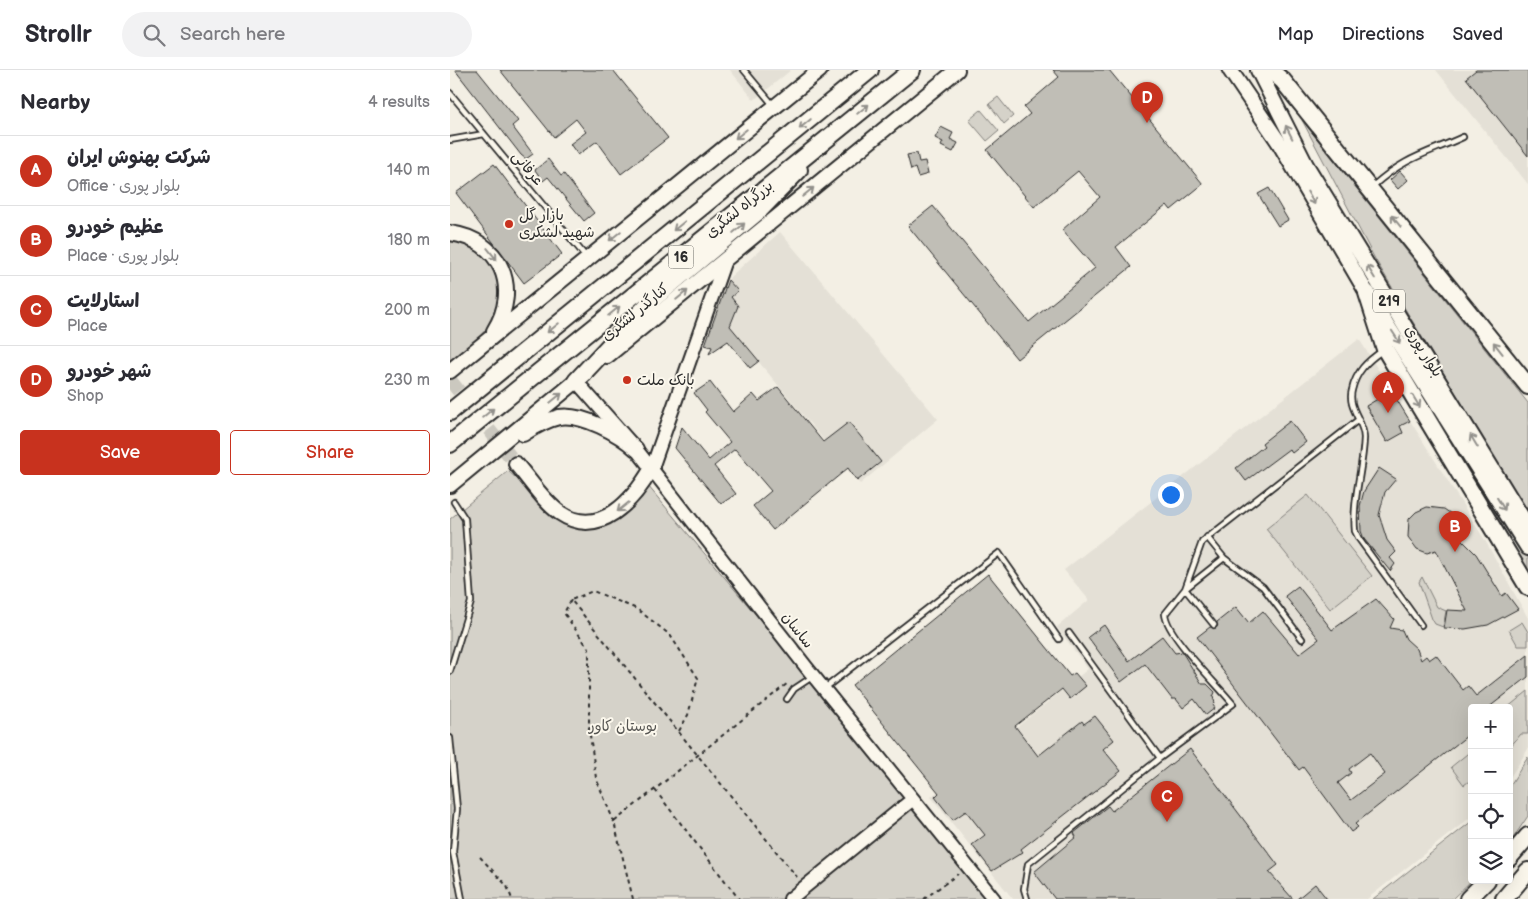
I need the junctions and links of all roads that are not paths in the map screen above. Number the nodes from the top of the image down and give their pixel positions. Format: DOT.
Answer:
graph roads {
  1 [pos="744,70"];
  2 [pos="820,70"];
  3 [pos="870,70"];
  4 [pos="912,70"];
  5 [pos="957,70"];
  6 [pos="1230,70"];
  7 [pos="1258,70"];
  8 [pos="1270,70"];
  9 [pos="450,93"];
  10 [pos="775,107"];
  11 [pos="834,132"];
  12 [pos="484,134"];
  13 [pos="1463,137"];
  14 [pos="450,140"];
  15 [pos="1370,189"];
  16 [pos="450,233"];
  17 [pos="588,259"];
  18 [pos="725,260"];
  19 [pos="1367,294"];
  20 [pos="488,340"];
  21 [pos="1385,349"];
  22 [pos="450,372"];
  23 [pos="576,381"];
  24 [pos="1528,386"];
  25 [pos="450,412"];
  26 [pos="1358,420"];
  27 [pos="450,444"];
  28 [pos="496,447"];
  29 [pos="636,449"];
  30 [pos="516,464"];
  31 [pos="652,468"];
  32 [pos="450,484"];
  33 [pos="454,502"];
  34 [pos="1528,527"];
  35 [pos="1207,537"];
  36 [pos="1528,548"];
  37 [pos="1224,558"];
  38 [pos="1528,587"];
  39 [pos="1185,589"];
  40 [pos="1214,625"];
  41 [pos="1421,625"];
  42 [pos="1069,633"];
  43 [pos="1059,639"];
  44 [pos="1302,639"];
  45 [pos="450,672"];
  46 [pos="811,672"];
  47 [pos="824,689"];
  48 [pos="787,699"];
  49 [pos="450,738"];
  50 [pos="1160,758"];
  51 [pos="913,800"];
  52 [pos="1528,836"];
  53 [pos="1513,853"];
  54 [pos="1528,871"];
  55 [pos="1483,884"];
  56 [pos="1528,884"];
  57 [pos="462,899"];
  58 [pos="790,899"];
  59 [pos="994,899"];
  60 [pos="1027,899"];
  61 [pos="1468,899"];
  62 [pos="1504,899"];
  63 [pos="1508,899"];
  1 -- 10 [label="lane"];
  2 -- 10 [label="main road"];
  3 -- 25 [label="highway, بزرگراه لشگری / 16, one-way"];
  11 -- 4 [label="highway, بزرگراه لشگری / 16, one-way"];
  18 -- 5 [label="main road, کنارگذر لشگری, one-way"];
  6 -- 19 [label="main road, بلوار پوری / 219, one-way"];
  34 -- 7 [label="main road, بلوار پوری / 219, one-way"];
  8 -- 15 [label="highway"];
  9 -- 12 [label="lane, عرفانی"];
  10 -- 17 [label="main road, one-way"];
  23 -- 11 [label="highway, one-way"];
  27 -- 11 [label="highway, بزرگراه لشگری / 16, one-way"];
  12 -- 14 [label="lane"];
  12 -- 17 [label="lane, عرفانی"];
  13 -- 15 [label="lane"];
  24 -- 15 [label="highway, one-way"];
  16 -- 20 [label="main road, one-way"];
  17 -- 20 [label="main road"];
  23 -- 18 [label="main road, کنارگذر لشگری, one-way"];
  18 -- 31 [label="street"];
  19 -- 21 [label="highway"];
  19 -- 36 [label="main road, بلوار پوری / 219, one-way"];
  20 -- 22 [label="main road"];
  21 -- 26 [label="lane"];
  21 -- 38 [label="highway, one-way"];
  28 -- 23 [label="main road, کنارگذر لشگری, one-way"];
  23 -- 29 [label="street, ساسان"];
  26 -- 35 [label="lane"];
  26 -- 41 [label="lane"];
  28 -- 29 [label="main road"];
  28 -- 32 [label="main road, کنارگذر لشگری"];
  29 -- 31 [label="street, ساسان"];
  31 -- 30 [label="main road, one-way"];
  31 -- 46 [label="street, ساسان"];
  33 -- 45 [label="lane"];
  35 -- 37 [label="lane"];
  35 -- 39 [label="lane"];
  37 -- 39 [label="lane"];
  37 -- 44 [label="lane"];
  39 -- 40 [label="lane"];
  39 -- 50 [label="lane"];
  42 -- 50 [label="lane"];
  43 -- 47 [label="lane"];
  46 -- 47 [label="street, ساسان"];
  46 -- 48 [label="lane"];
  47 -- 51 [label="street, ساسان"];
  49 -- 57 [label="lane"];
  50 -- 60 [label="lane"];
  51 -- 58 [label="street"];
  51 -- 59 [label="street, ساسان"];
  52 -- 53 [label="highway"];
  54 -- 62 [label="highway"];
  55 -- 61 [label="highway"];
  56 -- 63 [label="highway"];
}
